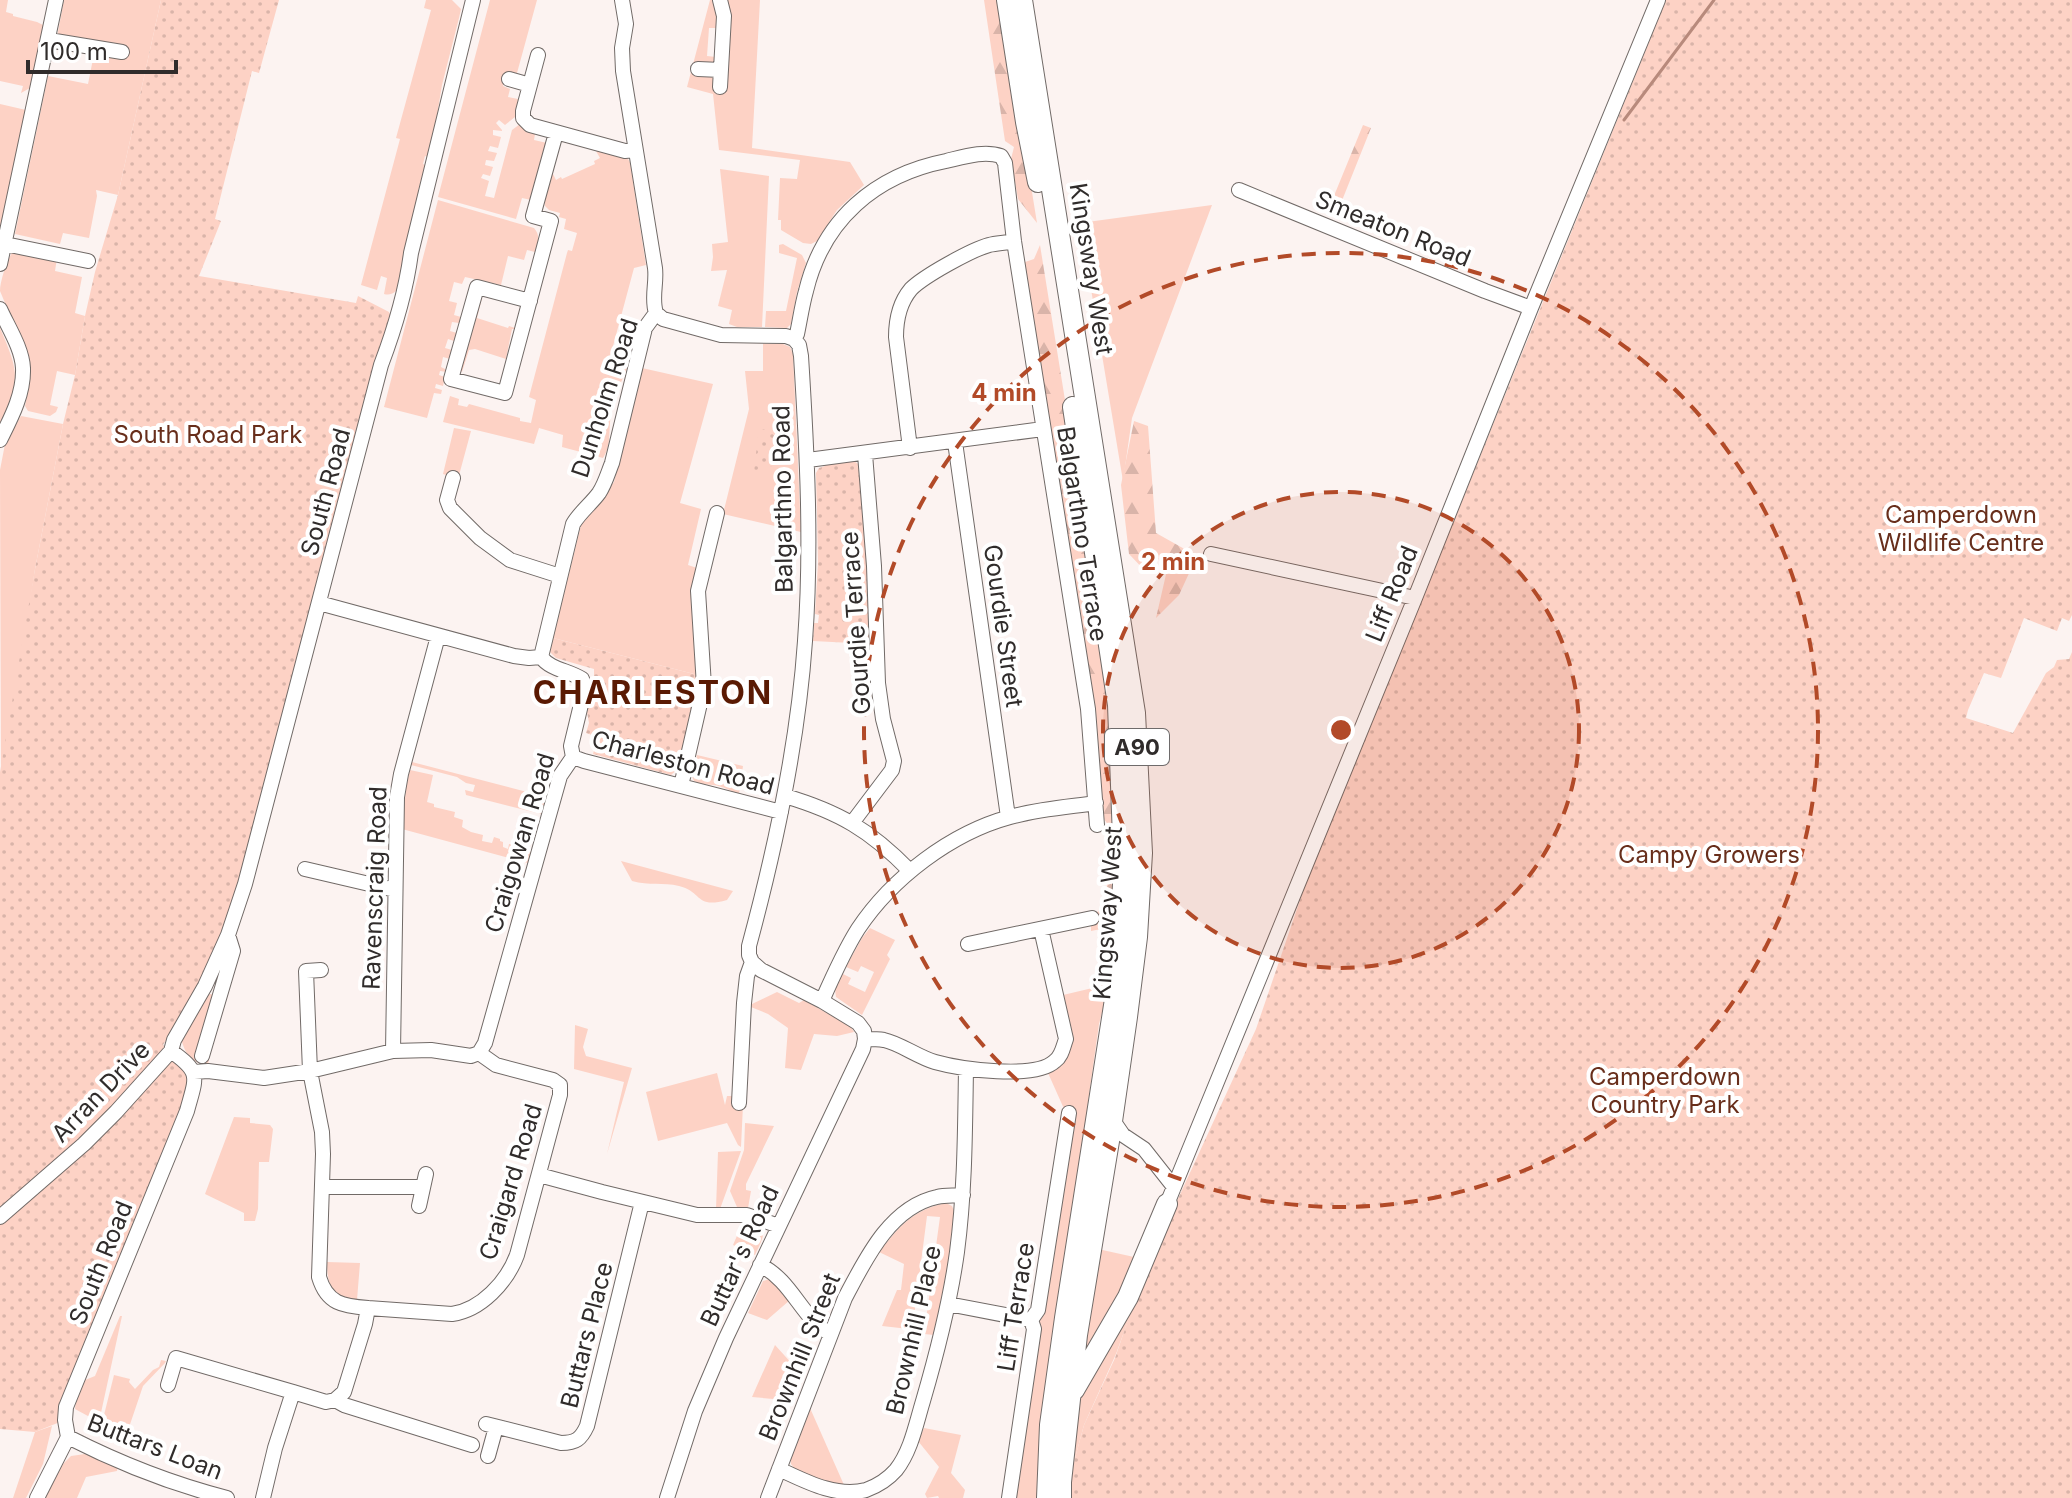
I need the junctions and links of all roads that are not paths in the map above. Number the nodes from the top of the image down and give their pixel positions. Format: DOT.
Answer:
graph roads {
  1 [pos="56,0"];
  2 [pos="473,0"];
  3 [pos="622,0"];
  4 [pos="720,0"];
  5 [pos="1007,0"];
  6 [pos="1022,0"];
  7 [pos="1658,0"];
  8 [pos="49,40"];
  9 [pos="122,52"];
  10 [pos="538,55"];
  11 [pos="698,69"];
  12 [pos="721,70"];
  13 [pos="509,79"];
  14 [pos="530,85"];
  15 [pos="720,87"];
  16 [pos="556,133"];
  17 [pos="635,150"];
  18 [pos="1001,156"];
  19 [pos="1239,190"];
  20 [pos="1014,241"];
  21 [pos="5,244"];
  22 [pos="88,261"];
  23 [pos="0,264"];
  24 [pos="530,301"];
  25 [pos="1531,308"];
  26 [pos="0,309"];
  27 [pos="656,313"];
  28 [pos="794,339"];
  29 [pos="1043,429"];
  30 [pos="0,440"];
  31 [pos="955,442"];
  32 [pos="910,448"];
  33 [pos="865,454"];
  34 [pos="808,460"];
  35 [pos="453,478"];
  36 [pos="717,513"];
  37 [pos="1211,554"];
  38 [pos="560,576"];
  39 [pos="1415,598"];
  40 [pos="319,603"];
  41 [pos="438,636"];
  42 [pos="541,657"];
  43 [pos="573,757"];
  44 [pos="681,786"];
  45 [pos="785,796"];
  46 [pos="1096,803"];
  47 [pos="781,812"];
  48 [pos="1008,817"];
  49 [pos="852,823"];
  50 [pos="1097,825"];
  51 [pos="305,869"];
  52 [pos="910,871"];
  53 [pos="395,890"];
  54 [pos="1092,918"];
  55 [pos="1041,929"];
  56 [pos="228,935"];
  57 [pos="968,944"];
  58 [pos="752,962"];
  59 [pos="321,970"];
  60 [pos="205,986"];
  61 [pos="220,993"];
  62 [pos="822,1001"];
  63 [pos="865,1039"];
  64 [pos="171,1051"];
  65 [pos="393,1051"];
  66 [pos="479,1053"];
  67 [pos="202,1056"];
  68 [pos="966,1069"];
  69 [pos="310,1071"];
  70 [pos="194,1072"];
  71 [pos="739,1103"];
  72 [pos="1064,1119"];
  73 [pos="1112,1119"];
  74 [pos="539,1175"];
  75 [pos="323,1187"];
  76 [pos="963,1195"];
  77 [pos="1170,1196"];
  78 [pos="642,1202"];
  79 [pos="419,1206"];
  80 [pos="0,1217"];
  81 [pos="779,1226"];
  82 [pos="760,1265"];
  83 [pos="948,1304"];
  84 [pos="368,1308"];
  85 [pos="1031,1320"];
  86 [pos="831,1334"];
  87 [pos="168,1385"];
  88 [pos="293,1392"];
  89 [pos="1069,1398"];
  90 [pos="335,1400"];
  91 [pos="68,1437"];
  92 [pos="472,1445"];
  93 [pos="488,1456"];
  94 [pos="779,1469"];
  95 [pos="180,1491"];
  96 [pos="37,1498"];
  97 [pos="227,1498"];
  98 [pos="263,1498"];
  99 [pos="667,1498"];
  100 [pos="768,1498"];
  101 [pos="1009,1498"];
  102 [pos="1047,1498"];
  103 [pos="1061,1498"];
  1 -- 8 [label="street"];
  2 -- 40 [label="street, South Road"];
  3 -- 17 [label="street, Dunholm Road"];
  4 -- 12 [label="street"];
  5 -- 102 [label="highway, Kingsway West / A90"];
  6 -- 73 [label="highway, Kingsway West / A90"];
  7 -- 25 [label="street, Liff Road"];
  8 -- 9 [label="street"];
  8 -- 21 [label="street"];
  10 -- 14 [label="street"];
  11 -- 12 [label="street"];
  12 -- 15 [label="street"];
  13 -- 14 [label="street"];
  14 -- 16 [label="street"];
  16 -- 17 [label="street"];
  16 -- 24 [label="street"];
  17 -- 27 [label="street, Dunholm Road"];
  18 -- 20 [label="street, Balgarthno Terrace"];
  18 -- 28 [label="street, Balgarthno Road"];
  19 -- 25 [label="street, Smeaton Road"];
  20 -- 29 [label="street, Balgarthno Terrace"];
  20 -- 32 [label="street"];
  21 -- 22 [label="street"];
  21 -- 23 [label="street"];
  24 -- 24 [label="street"];
  25 -- 39 [label="street, Liff Road"];
  26 -- 30 [label="street"];
  27 -- 28 [label="street"];
  27 -- 38 [label="street, Dunholm Road"];
  28 -- 34 [label="street, Balgarthno Road"];
  29 -- 31 [label="street"];
  29 -- 46 [label="street, Balgarthno Terrace"];
  31 -- 32 [label="street"];
  31 -- 48 [label="street, Gourdie Street"];
  32 -- 33 [label="street"];
  33 -- 34 [label="street"];
  33 -- 49 [label="street, Gourdie Terrace"];
  34 -- 45 [label="street, Balgarthno Road"];
  35 -- 38 [label="street"];
  36 -- 44 [label="street"];
  37 -- 39 [label="street"];
  38 -- 42 [label="street, Dunholm Road"];
  39 -- 77 [label="street, Liff Road"];
  40 -- 41 [label="street, Craigowan Road"];
  40 -- 56 [label="street, South Road"];
  41 -- 42 [label="street, Craigowan Road"];
  41 -- 53 [label="street, Ravenscraig Road"];
  42 -- 43 [label="street, Craigowan Road"];
  43 -- 44 [label="street, Charleston Road"];
  43 -- 66 [label="street, Craigowan Road"];
  44 -- 47 [label="street, Charleston Road"];
  45 -- 47 [label="street, Balgarthno Road"];
  45 -- 49 [label="street"];
  46 -- 48 [label="street"];
  46 -- 50 [label="street, Balgarthno Terrace"];
  47 -- 58 [label="street, Balgarthno Road"];
  48 -- 52 [label="street"];
  49 -- 52 [label="street"];
  51 -- 53 [label="street"];
  52 -- 62 [label="street"];
  53 -- 65 [label="street, Ravenscraig Road"];
  54 -- 55 [label="street"];
  55 -- 57 [label="street"];
  55 -- 68 [label="street"];
  56 -- 60 [label="street, Arran Drive"];
  56 -- 61 [label="street, South Road"];
  58 -- 62 [label="street"];
  58 -- 71 [label="street, Balgarthno Road"];
  59 -- 69 [label="street"];
  60 -- 61 [label="street"];
  60 -- 64 [label="street, Arran Drive"];
  61 -- 67 [label="street, South Road"];
  62 -- 63 [label="street"];
  63 -- 68 [label="street"];
  63 -- 81 [label="street, Buttar's Road"];
  64 -- 70 [label="street"];
  64 -- 80 [label="street, Arran Drive"];
  65 -- 66 [label="street, Craigard Road"];
  65 -- 69 [label="street, Craigard Road"];
  66 -- 74 [label="street, Craigard Road"];
  68 -- 76 [label="street, Brownhill Place"];
  69 -- 70 [label="street, Craigard Road"];
  69 -- 75 [label="street"];
  70 -- 91 [label="street, South Road"];
  72 -- 85 [label="street, Liff Terrace"];
  73 -- 77 [label="street"];
  73 -- 89 [label="highway, Kingsway West / A90"];
  74 -- 78 [label="street"];
  74 -- 84 [label="street, Craigard Road"];
  75 -- 79 [label="street"];
  75 -- 84 [label="street, Craigard Road"];
  76 -- 83 [label="street, Brownhill Place"];
  76 -- 86 [label="street, Brownhill Street"];
  77 -- 89 [label="highway"];
  78 -- 81 [label="street"];
  78 -- 93 [label="street, Buttars Place"];
  81 -- 82 [label="street, Buttar's Road"];
  82 -- 86 [label="street"];
  82 -- 99 [label="street, Buttar's Road"];
  83 -- 85 [label="street"];
  83 -- 94 [label="street, Brownhill Place"];
  84 -- 90 [label="street"];
  85 -- 101 [label="street, Liff Terrace"];
  86 -- 94 [label="street, Brownhill Street"];
  87 -- 88 [label="street"];
  88 -- 90 [label="street"];
  88 -- 98 [label="street"];
  89 -- 103 [label="highway, Kingsway West / A90"];
  90 -- 92 [label="street"];
  91 -- 95 [label="street, Buttars Loan"];
  91 -- 96 [label="street, South Road"];
  94 -- 100 [label="street, Brownhill Street"];
  95 -- 97 [label="street, Buttars Loan"];
}
